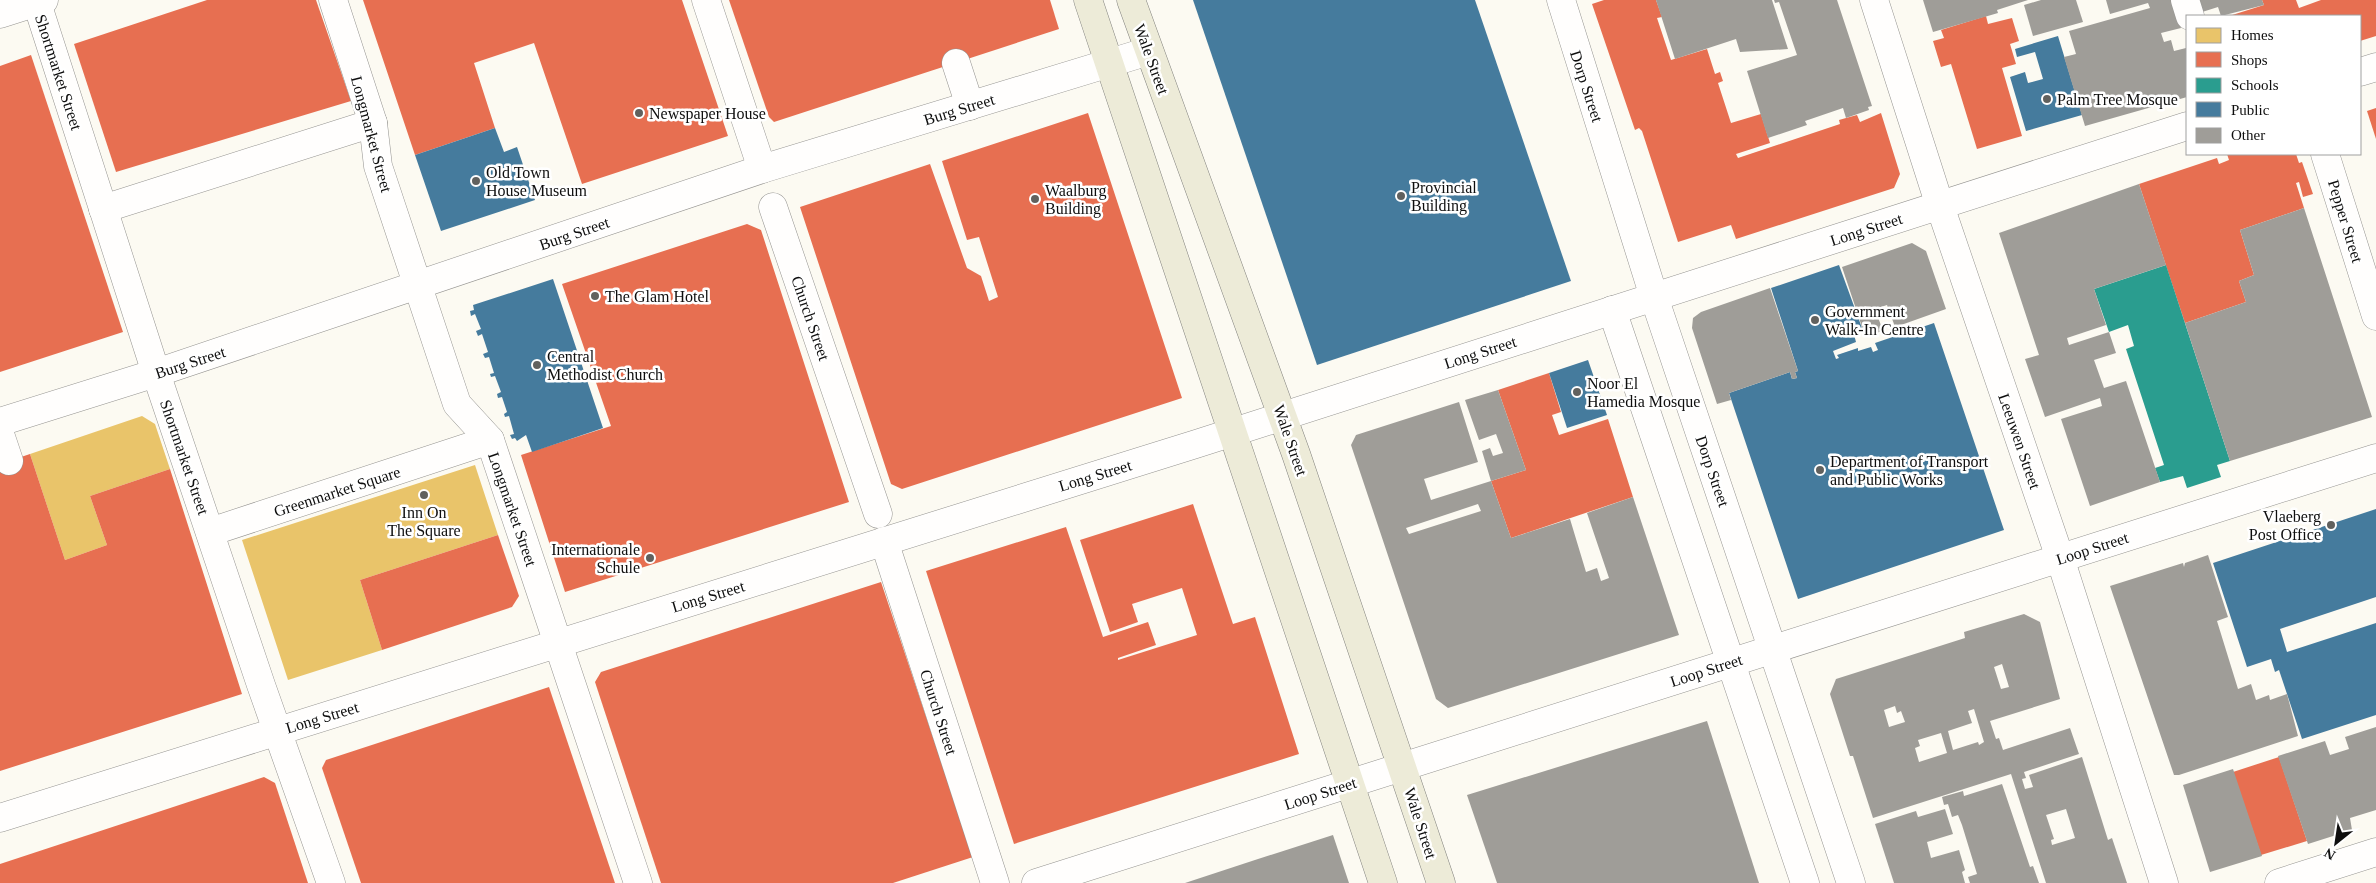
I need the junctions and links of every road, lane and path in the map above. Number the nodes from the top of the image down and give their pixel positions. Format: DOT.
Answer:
graph roads {
  1 [pos="332,0"];
  2 [pos="706,0"];
  3 [pos="1088,0"];
  4 [pos="1131,0"];
  5 [pos="1561,0"];
  6 [pos="1874,0"];
  7 [pos="2185,0"];
  8 [pos="39,1"];
  9 [pos="0,14"];
  10 [pos="2190,15"];
  11 [pos="1149,51"];
  12 [pos="956,63"];
  13 [pos="1109,64"];
  14 [pos="2376,66"];
  15 [pos="2361,72"];
  16 [pos="970,106"];
  17 [pos="364,126"];
  18 [pos="2186,126"];
  19 [pos="2325,155"];
  20 [pos="2344,155"];
  21 [pos="762,169"];
  22 [pos="1940,206"];
  23 [pos="773,207"];
  24 [pos="103,209"];
  25 [pos="2376,253"];
  26 [pos="419,285"];
  27 [pos="1654,296"];
  28 [pos="1612,310"];
  29 [pos="2376,316"];
  30 [pos="156,373"];
  31 [pos="1282,415"];
  32 [pos="0,422"];
  33 [pos="1232,433"];
  34 [pos="0,434"];
  35 [pos="490,440"];
  36 [pos="2376,458"];
  37 [pos="9,461"];
  38 [pos="878,514"];
  39 [pos="210,532"];
  40 [pos="884,541"];
  41 [pos="2060,558"];
  42 [pos="559,643"];
  43 [pos="1773,650"];
  44 [pos="1730,662"];
  45 [pos="277,731"];
  46 [pos="1403,767"];
  47 [pos="1350,783"];
  48 [pos="0,818"];
  49 [pos="2376,852"];
  50 [pos="331,883"];
  51 [pos="638,883"];
  52 [pos="995,883"];
  53 [pos="1036,883"];
  54 [pos="1384,883"];
  55 [pos="1441,883"];
  56 [pos="1805,883"];
  57 [pos="1852,883"];
  58 [pos="2164,883"];
  59 [pos="2279,883"];
  1 -- 17 [label="street, Longmarket Street"];
  2 -- 21 [label="street"];
  3 -- 13 [label="main road"];
  4 -- 11 [label="main road, Wale Street"];
  5 -- 27 [label="street, Dorp Street"];
  6 -- 22 [label="street, Leeuwen Street"];
  7 -- 10 [label="street"];
  8 -- 9 [label="street"];
  8 -- 24 [label="street, Shortmarket Street"];
  11 -- 13 [label="street, Burg Street"];
  11 -- 31 [label="main road, Wale Street"];
  12 -- 16 [label="street"];
  13 -- 16 [label="street, Burg Street"];
  13 -- 33 [label="main road"];
  14 -- 15 [label="street"];
  16 -- 21 [label="street, Burg Street"];
  17 -- 24 [label="street"];
  17 -- 26 [label="street, Longmarket Street"];
  18 -- 22 [label="street, Long Street"];
  19 -- 29 [label="street, Pepper Street"];
  20 -- 25 [label="street, Pepper Street"];
  21 -- 26 [label="street, Burg Street"];
  22 -- 27 [label="street, Long Street"];
  22 -- 41 [label="street, Leeuwen Street"];
  23 -- 38 [label="street, Church Street"];
  24 -- 30 [label="street, Shortmarket Street"];
  26 -- 30 [label="street, Burg Street"];
  26 -- 35 [label="street, Longmarket Street"];
  27 -- 28 [label="street, Long Street"];
  27 -- 43 [label="street, Dorp Street"];
  28 -- 31 [label="street, Long Street"];
  28 -- 44 [label="street"];
  30 -- 32 [label="street, Burg Street"];
  30 -- 39 [label="street, Shortmarket Street"];
  31 -- 33 [label="street, Long Street"];
  31 -- 46 [label="main road, Wale Street"];
  33 -- 40 [label="street, Long Street"];
  33 -- 47 [label="main road"];
  34 -- 37 [label="street"];
  35 -- 39 [label="street, Greenmarket Square"];
  35 -- 42 [label="street, Longmarket Street"];
  36 -- 41 [label="street, Loop Street"];
  39 -- 45 [label="street, Shortmarket Street"];
  40 -- 42 [label="street, Long Street"];
  40 -- 52 [label="street, Church Street"];
  41 -- 43 [label="street, Loop Street"];
  41 -- 58 [label="street, Leeuwen Street"];
  42 -- 45 [label="street, Long Street"];
  42 -- 51 [label="street, Longmarket Street"];
  43 -- 44 [label="street, Loop Street"];
  43 -- 57 [label="street, Dorp Street"];
  44 -- 46 [label="street, Loop Street"];
  44 -- 56 [label="street"];
  45 -- 48 [label="street, Long Street"];
  45 -- 50 [label="street, Shortmarket Street"];
  46 -- 47 [label="street, Loop Street"];
  46 -- 55 [label="main road, Wale Street"];
  47 -- 53 [label="street, Loop Street"];
  47 -- 54 [label="main road"];
  49 -- 59 [label="street"];
}
